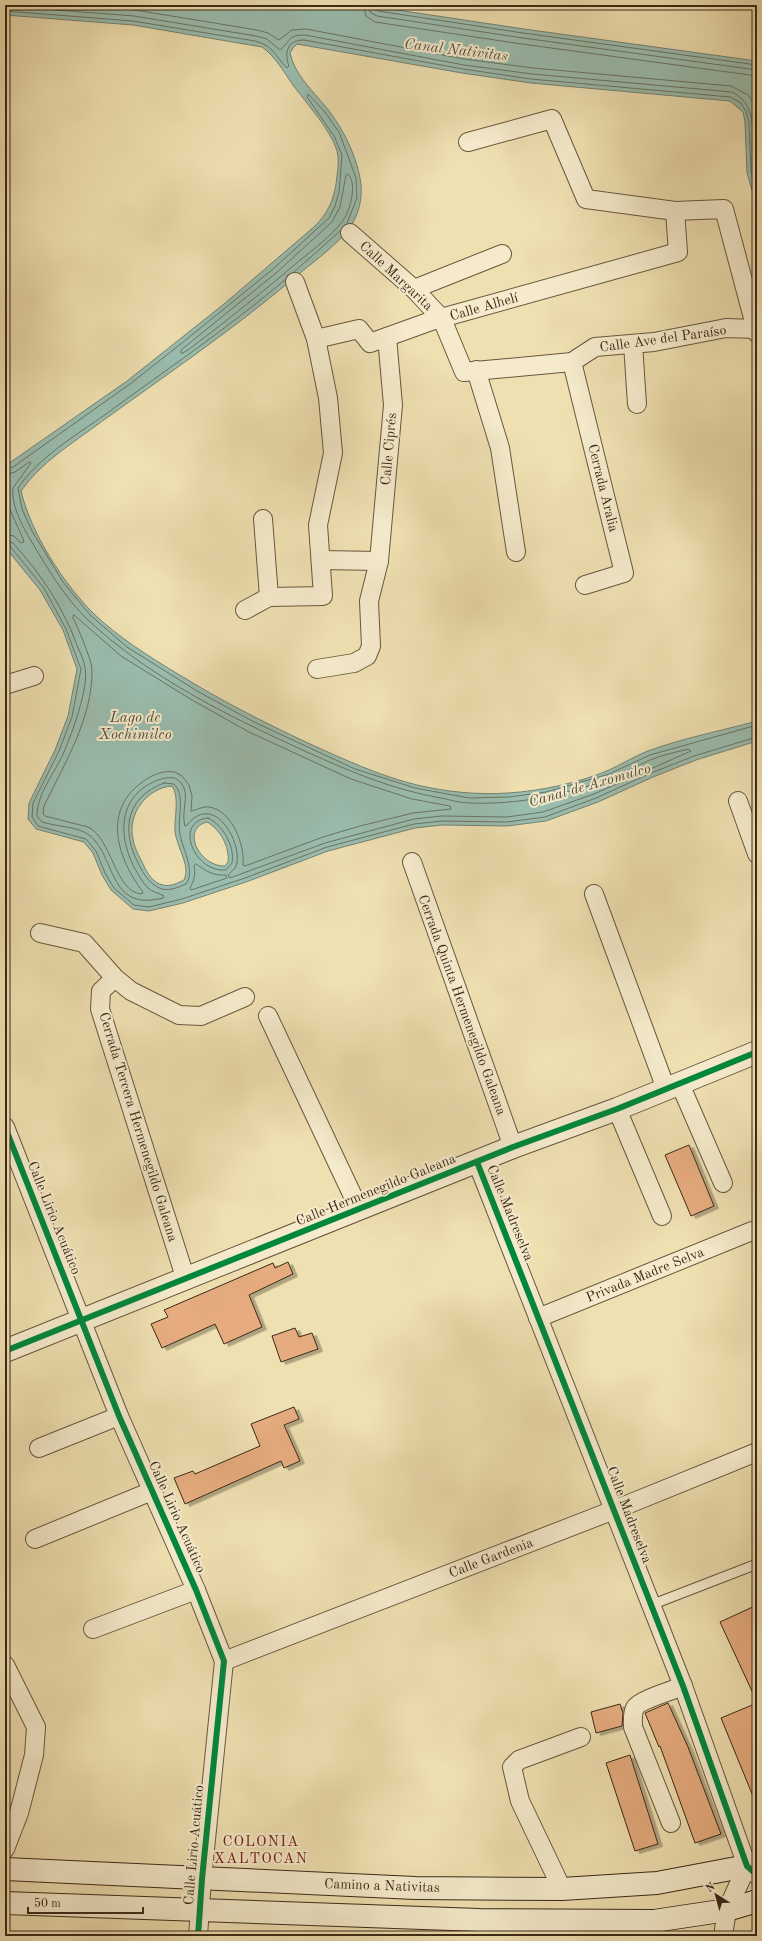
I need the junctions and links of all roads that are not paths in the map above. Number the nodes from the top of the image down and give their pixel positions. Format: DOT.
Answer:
graph roads {
  1 [pos="468,142"];
  2 [pos="675,211"];
  3 [pos="350,233"];
  4 [pos="502,254"];
  5 [pos="295,282"];
  6 [pos="414,289"];
  7 [pos="442,319"];
  8 [pos="757,331"];
  9 [pos="387,337"];
  10 [pos="316,339"];
  11 [pos="633,344"];
  12 [pos="572,362"];
  13 [pos="476,370"];
  14 [pos="637,404"];
  15 [pos="263,519"];
  16 [pos="516,552"];
  17 [pos="321,560"];
  18 [pos="380,561"];
  19 [pos="585,585"];
  20 [pos="269,597"];
  21 [pos="245,610"];
  22 [pos="317,669"];
  23 [pos="34,676"];
  24 [pos="5,685"];
  25 [pos="738,801"];
  26 [pos="757,854"];
  27 [pos="412,862"];
  28 [pos="594,894"];
  29 [pos="40,933"];
  30 [pos="115,978"];
  31 [pos="245,997"];
  32 [pos="268,1016"];
  33 [pos="757,1052"];
  34 [pos="673,1086"];
  35 [pos="617,1109"];
  36 [pos="5,1127"];
  37 [pos="513,1147"];
  38 [pos="477,1162"];
  39 [pos="724,1183"];
  40 [pos="358,1209"];
  41 [pos="662,1216"];
  42 [pos="752,1232"];
  43 [pos="186,1280"];
  44 [pos="538,1318"];
  45 [pos="82,1321"];
  46 [pos="7,1346"];
  47 [pos="119,1416"];
  48 [pos="39,1448"];
  49 [pos="757,1452"];
  50 [pos="152,1492"];
  51 [pos="614,1510"];
  52 [pos="35,1539"];
  53 [pos="757,1564"];
  54 [pos="196,1590"];
  55 [pos="651,1606"];
  56 [pos="92,1629"];
  57 [pos="224,1661"];
  58 [pos="5,1665"];
  59 [pos="683,1686"];
  60 [pos="581,1737"];
  61 [pos="671,1823"];
  62 [pos="5,1849"];
  63 [pos="754,1867"];
  64 [pos="5,1869"];
  65 [pos="202,1879"];
  66 [pos="562,1889"];
  67 [pos="757,1901"];
  68 [pos="5,1903"];
  69 [pos="200,1910"];
  70 [pos="727,1910"];
  71 [pos="198,1936"];
  72 [pos="723,1936"];
  1 -- 2 [label="street"];
  2 -- 7 [label="street, Calle Alhelí"];
  2 -- 8 [label="street"];
  3 -- 6 [label="street, Calle Margarita"];
  4 -- 6 [label="street"];
  5 -- 10 [label="street"];
  6 -- 7 [label="street, Calle Margarita"];
  7 -- 9 [label="street, Calle Alhelí"];
  7 -- 13 [label="street, Calle Ave del Paraíso"];
  8 -- 11 [label="street, Calle Ave del Paraíso"];
  9 -- 10 [label="street, Calle Alhelí"];
  9 -- 18 [label="street, Calle Ciprés"];
  10 -- 17 [label="street"];
  11 -- 12 [label="street, Calle Ave del Paraíso"];
  11 -- 14 [label="street"];
  12 -- 13 [label="street, Calle Ave del Paraíso"];
  12 -- 19 [label="street, Cerrada Aralia"];
  13 -- 16 [label="street"];
  15 -- 20 [label="street"];
  17 -- 18 [label="street"];
  17 -- 20 [label="street"];
  18 -- 22 [label="street, Calle Ciprés"];
  20 -- 21 [label="street"];
  23 -- 24 [label="street"];
  25 -- 26 [label="street"];
  27 -- 37 [label="street, Cerrada Quinta Hermenegildo Galeana"];
  28 -- 34 [label="street"];
  29 -- 30 [label="street"];
  30 -- 31 [label="street"];
  30 -- 43 [label="street, Cerrada Tercera Hermenegildo Galeana"];
  32 -- 40 [label="street"];
  33 -- 34 [label="main road, Calle Hermenegildo Galeana"];
  34 -- 35 [label="main road, Calle Hermenegildo Galeana"];
  34 -- 39 [label="street"];
  35 -- 37 [label="main road, Calle Hermenegildo Galeana"];
  35 -- 41 [label="street"];
  36 -- 45 [label="street, Calle Lirio Acuático"];
  37 -- 38 [label="main road, Calle Hermenegildo Galeana"];
  38 -- 40 [label="main road, Calle Hermenegildo Galeana"];
  38 -- 44 [label="street, Calle Madreselva"];
  40 -- 43 [label="main road, Calle Hermenegildo Galeana"];
  42 -- 44 [label="street, Privada Madre Selva"];
  43 -- 45 [label="main road, Calle Hermenegildo Galeana"];
  44 -- 51 [label="street, Calle Madreselva"];
  45 -- 46 [label="main road, Calle Hermenegildo Galeana"];
  45 -- 47 [label="street, Calle Lirio Acuático"];
  47 -- 48 [label="street"];
  47 -- 50 [label="street, Calle Lirio Acuático"];
  49 -- 51 [label="street, Calle Gardenia"];
  50 -- 52 [label="street"];
  50 -- 54 [label="street, Calle Lirio Acuático"];
  51 -- 55 [label="street, Calle Madreselva"];
  51 -- 57 [label="street, Calle Gardenia"];
  53 -- 55 [label="lane"];
  54 -- 56 [label="street"];
  54 -- 57 [label="street, Calle Lirio Acuático"];
  55 -- 59 [label="street, Calle Madreselva"];
  57 -- 65 [label="street, Calle Lirio Acuático"];
  58 -- 62 [label="street"];
  59 -- 61 [label="street"];
  59 -- 63 [label="street, Calle Madreselva"];
  60 -- 66 [label="street"];
  63 -- 66 [label="main road, Camino a Nativitas"];
  63 -- 70 [label="street"];
  64 -- 65 [label="main road, Camino a Nativitas"];
  65 -- 66 [label="main road, Camino a Nativitas"];
  65 -- 69 [label="street, Calle Lirio Acuático"];
  67 -- 70 [label="main road"];
  68 -- 69 [label="main road"];
  69 -- 70 [label="main road"];
  69 -- 71 [label="street, Calle Lirio Acuático"];
  70 -- 72 [label="street"];
}
